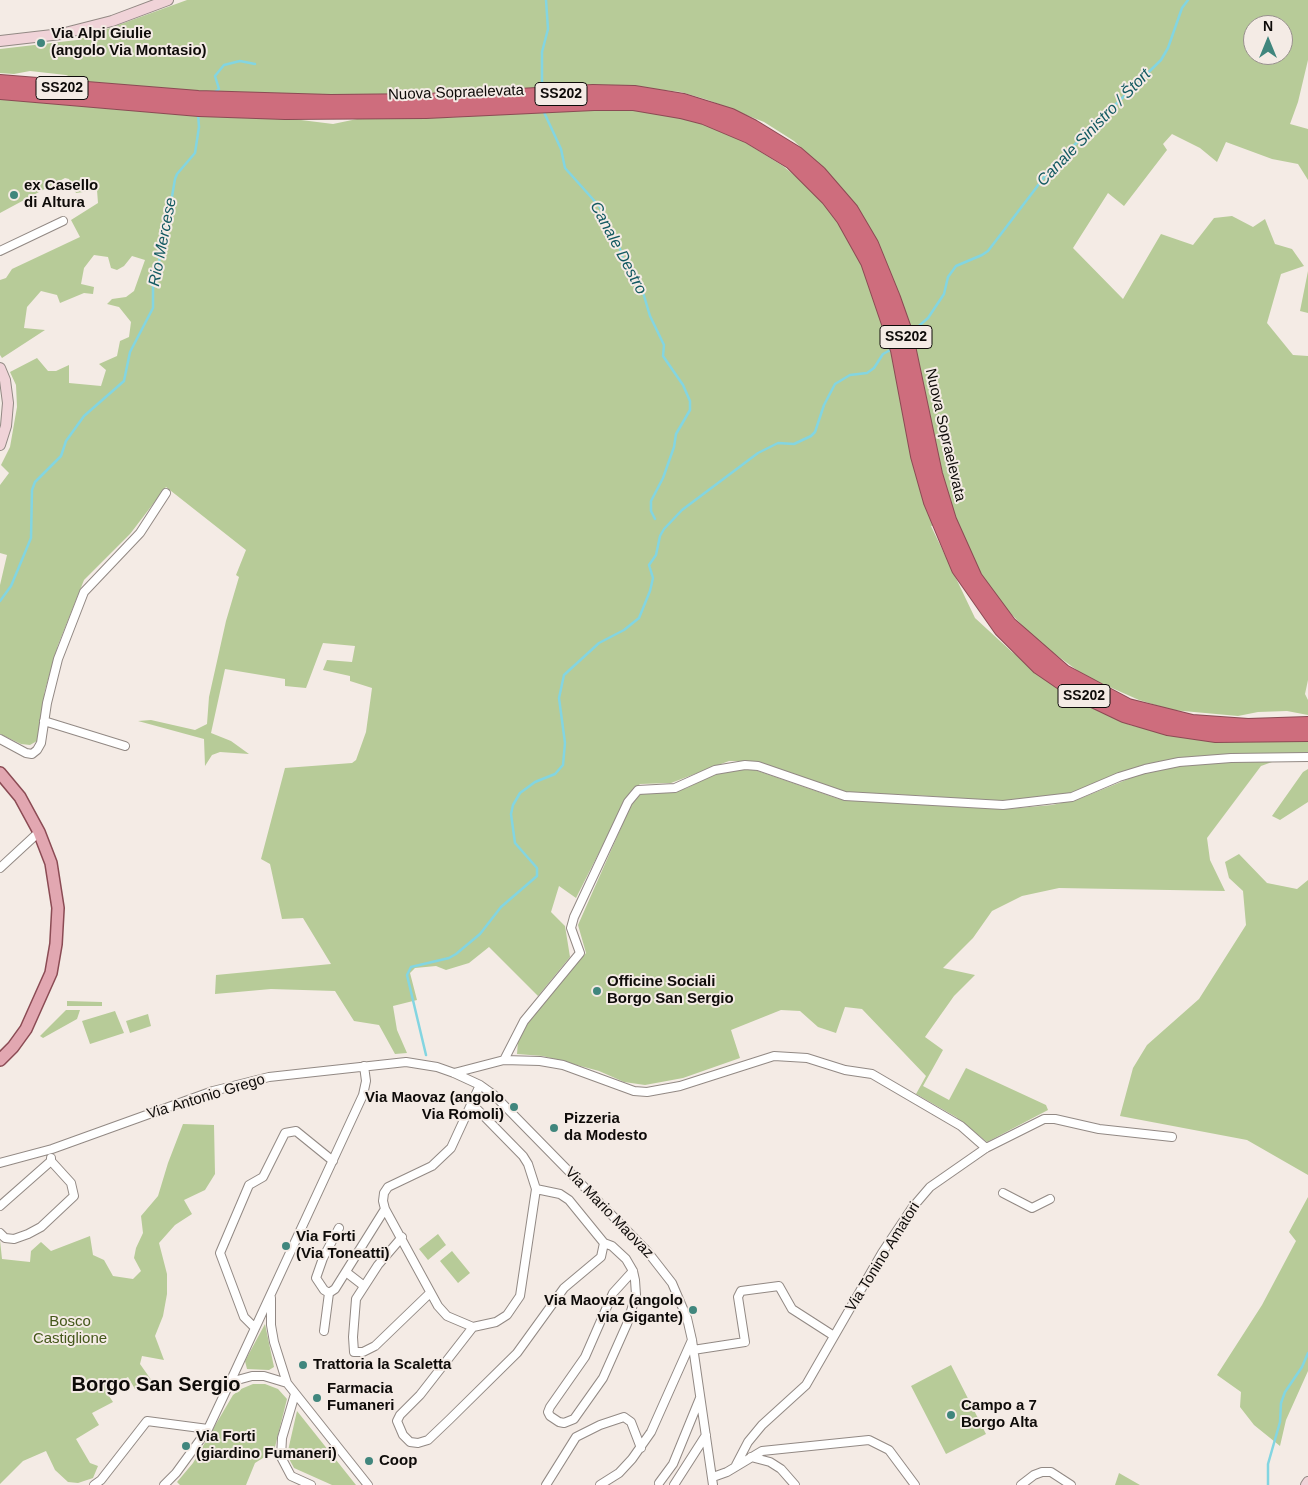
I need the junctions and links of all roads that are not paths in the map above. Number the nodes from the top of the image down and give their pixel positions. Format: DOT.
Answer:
graph roads {
  1 [pos="168,0"];
  2 [pos="0,42"];
  3 [pos="0,82"];
  4 [pos="0,92"];
  5 [pos="124,98"];
  6 [pos="63,220"];
  7 [pos="0,251"];
  8 [pos="0,368"];
  9 [pos="0,445"];
  10 [pos="166,493"];
  11 [pos="944,522"];
  12 [pos="44,721"];
  13 [pos="1308,724"];
  14 [pos="1308,734"];
  15 [pos="0,740"];
  16 [pos="125,746"];
  17 [pos="1308,757"];
  18 [pos="0,773"];
  19 [pos="39,832"];
  20 [pos="0,868"];
  21 [pos="0,1060"];
  22 [pos="504,1060"];
  23 [pos="364,1066"];
  24 [pos="454,1073"];
  25 [pos="480,1085"];
  26 [pos="472,1105"];
  27 [pos="1172,1137"];
  28 [pos="986,1148"];
  29 [pos="52,1149"];
  30 [pos="51,1161"];
  31 [pos="333,1162"];
  32 [pos="0,1163"];
  33 [pos="536,1189"];
  34 [pos="1004,1193"];
  35 [pos="1050,1199"];
  36 [pos="0,1206"];
  37 [pos="385,1208"];
  38 [pos="339,1228"];
  39 [pos="0,1232"];
  40 [pos="402,1237"];
  41 [pos="604,1243"];
  42 [pos="633,1271"];
  43 [pos="346,1272"];
  44 [pos="364,1286"];
  45 [pos="272,1291"];
  46 [pos="329,1293"];
  47 [pos="430,1293"];
  48 [pos="255,1328"];
  49 [pos="472,1328"];
  50 [pos="324,1331"];
  51 [pos="834,1336"];
  52 [pos="692,1340"];
  53 [pos="694,1350"];
  54 [pos="230,1382"];
  55 [pos="287,1383"];
  56 [pos="295,1394"];
  57 [pos="700,1398"];
  58 [pos="208,1429"];
  59 [pos="706,1435"];
  60 [pos="641,1448"];
  61 [pos="751,1457"];
  62 [pos="736,1465"];
  63 [pos="713,1481"];
  64 [pos="659,1483"];
  65 [pos="94,1485"];
  66 [pos="164,1485"];
  67 [pos="312,1485"];
  68 [pos="368,1485"];
  69 [pos="546,1485"];
  70 [pos="600,1485"];
  71 [pos="674,1485"];
  72 [pos="795,1485"];
  73 [pos="915,1485"];
  74 [pos="1021,1485"];
  75 [pos="1071,1485"];
  1 -- 2 [label="street"];
  3 -- 5 [label="highway, Nuova Sopraelevata / SS202"];
  4 -- 5 [label="highway, Nuova Sopraelevata / SS202"];
  5 -- 11 [label="highway, Nuova Sopraelevata / SS202"];
  6 -- 7 [label="street"];
  8 -- 9 [label="street"];
  10 -- 12 [label="street"];
  11 -- 13 [label="highway, Nuova Sopraelevata / SS202"];
  11 -- 14 [label="highway, Nuova Sopraelevata / SS202"];
  12 -- 15 [label="street"];
  12 -- 16 [label="street"];
  17 -- 22 [label="street"];
  18 -- 19 [label="main road"];
  19 -- 20 [label="street"];
  19 -- 21 [label="main road"];
  22 -- 24 [label="street"];
  22 -- 28 [label="street"];
  23 -- 24 [label="street, Via Mario Maovaz"];
  23 -- 29 [label="street, Via Antonio Grego"];
  23 -- 31 [label="street"];
  24 -- 25 [label="street, Via Mario Maovaz"];
  25 -- 26 [label="street"];
  25 -- 52 [label="street, Via Mario Maovaz"];
  26 -- 33 [label="street"];
  26 -- 37 [label="street"];
  27 -- 28 [label="street, Via Tonino Amatori"];
  28 -- 51 [label="street, Via Tonino Amatori"];
  29 -- 30 [label="street"];
  29 -- 32 [label="street, Via Antonio Grego"];
  30 -- 36 [label="street"];
  30 -- 39 [label="street"];
  31 -- 45 [label="street"];
  31 -- 48 [label="street"];
  33 -- 41 [label="street"];
  33 -- 49 [label="street"];
  34 -- 35 [label="street"];
  37 -- 40 [label="street"];
  37 -- 43 [label="street"];
  38 -- 46 [label="street"];
  40 -- 44 [label="street"];
  40 -- 47 [label="street"];
  41 -- 42 [label="street"];
  41 -- 49 [label="street"];
  42 -- 42 [label="street"];
  43 -- 44 [label="street"];
  43 -- 46 [label="street"];
  44 -- 47 [label="street"];
  45 -- 48 [label="street"];
  45 -- 55 [label="street"];
  46 -- 50 [label="street"];
  47 -- 49 [label="street"];
  48 -- 54 [label="street"];
  51 -- 53 [label="street"];
  51 -- 62 [label="street, Via Tonino Amatori"];
  52 -- 53 [label="street, Via Mario Maovaz"];
  52 -- 60 [label="street"];
  53 -- 57 [label="street, Via Mario Maovaz"];
  54 -- 55 [label="street"];
  54 -- 58 [label="street"];
  55 -- 56 [label="street"];
  56 -- 67 [label="street"];
  56 -- 68 [label="street"];
  57 -- 59 [label="street, Via Mario Maovaz"];
  57 -- 64 [label="street"];
  58 -- 65 [label="street"];
  58 -- 66 [label="street"];
  59 -- 63 [label="street, Via Mario Maovaz"];
  59 -- 71 [label="street"];
  60 -- 69 [label="street"];
  60 -- 70 [label="street"];
  61 -- 62 [label="street"];
  61 -- 72 [label="street"];
  61 -- 73 [label="street"];
  62 -- 63 [label="street"];
  74 -- 75 [label="street"];
}
